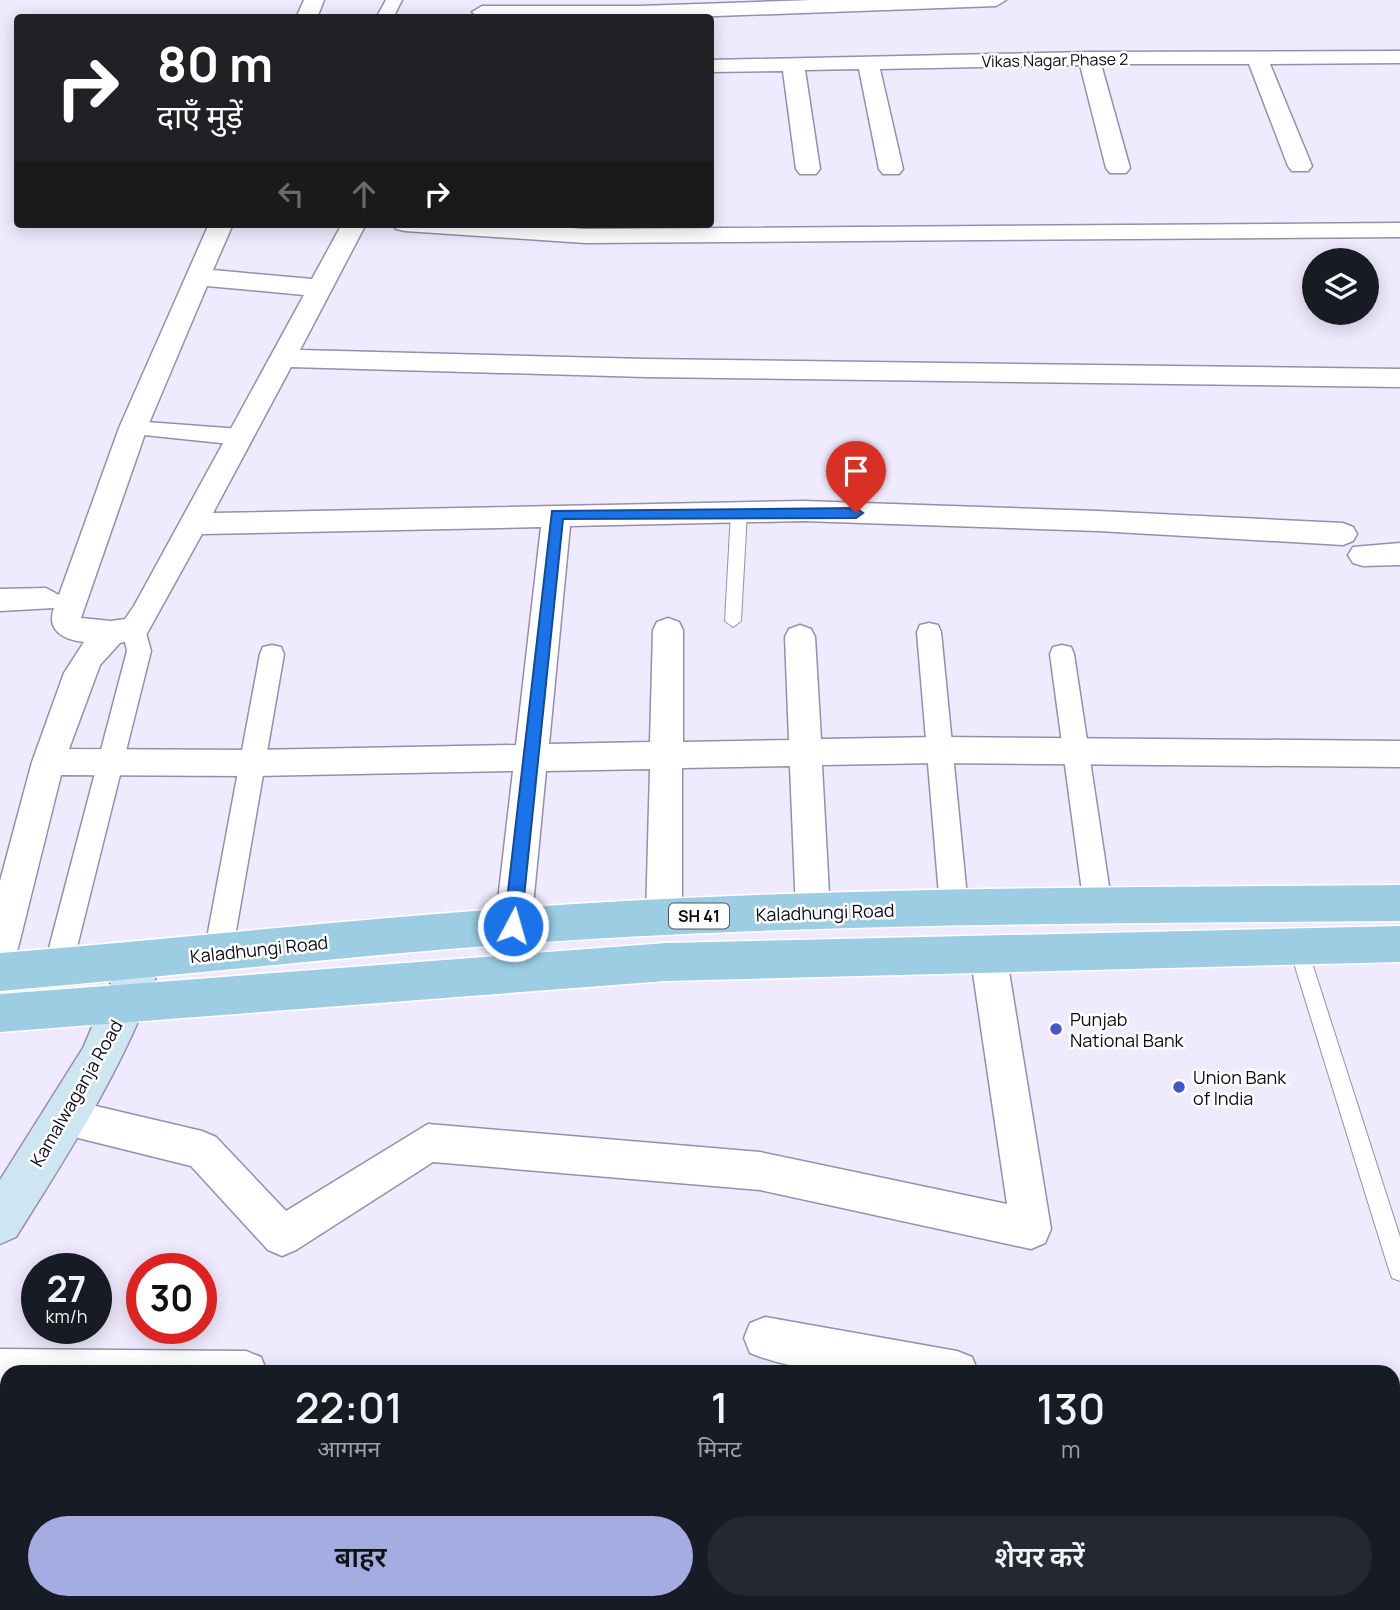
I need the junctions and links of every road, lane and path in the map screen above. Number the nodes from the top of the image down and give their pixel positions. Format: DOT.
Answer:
graph roads {
  1 [pos="996,0"];
  2 [pos="483,10"];
  3 [pos="1400,57"];
  4 [pos="1089,58"];
  5 [pos="1258,60"];
  6 [pos="869,63"];
  7 [pos="714,65"];
  8 [pos="793,65"];
  9 [pos="1300,166"];
  10 [pos="1118,168"];
  11 [pos="808,169"];
  12 [pos="891,169"];
  13 [pos="219,228"];
  14 [pos="352,228"];
  15 [pos="465,228"];
  16 [pos="1400,230"];
  17 [pos="199,277"];
  18 [pos="319,288"];
  19 [pos="285,358"];
  20 [pos="1400,378"];
  21 [pos="134,428"];
  22 [pos="240,437"];
  23 [pos="739,512"];
  24 [pos="557,514"];
  25 [pos="192,524"];
  26 [pos="1400,554"];
  27 [pos="46,599"];
  28 [pos="0,600"];
  29 [pos="733,621"];
  30 [pos="668,630"];
  31 [pos="122,631"];
  32 [pos="929,632"];
  33 [pos="800,637"];
  34 [pos="272,654"];
  35 [pos="1062,654"];
  36 [pos="939,750"];
  37 [pos="803,753"];
  38 [pos="1076,753"];
  39 [pos="1400,754"];
  40 [pos="666,756"];
  41 [pos="530,759"];
  42 [pos="48,762"];
  43 [pos="110,762"];
  44 [pos="250,763"];
  45 [pos="1400,903"];
  46 [pos="1098,906"];
  47 [pos="954,907"];
  48 [pos="813,912"];
  49 [pos="664,917"];
  50 [pos="513,926"];
  51 [pos="1297,944"];
  52 [pos="1400,944"];
  53 [pos="0,948"];
  54 [pos="988,953"];
  55 [pos="218,954"];
  56 [pos="141,960"];
  57 [pos="58,967"];
  58 [pos="0,972"];
  59 [pos="129,1002"];
  60 [pos="0,1013"];
  61 [pos="66,1117"];
  62 [pos="0,1220"];
  63 [pos="1400,1270"];
  64 [pos="765,1338"];
  65 [pos="917,1365"];
  1 -- 2 [label="street"];
  3 -- 5 [label="street, Vikas Nagar Phase 2"];
  4 -- 5 [label="street, Vikas Nagar Phase 2"];
  4 -- 6 [label="street, Vikas Nagar Phase 2"];
  4 -- 10 [label="street"];
  5 -- 9 [label="street"];
  6 -- 8 [label="street, Vikas Nagar Phase 2"];
  6 -- 12 [label="street"];
  7 -- 8 [label="street, Vikas Nagar Phase 2"];
  8 -- 11 [label="street"];
  13 -- 17 [label="street"];
  14 -- 18 [label="street"];
  15 -- 16 [label="street"];
  17 -- 18 [label="street"];
  17 -- 21 [label="street"];
  18 -- 19 [label="street"];
  19 -- 20 [label="street"];
  19 -- 22 [label="street"];
  21 -- 22 [label="street"];
  21 -- 31 [label="street"];
  22 -- 25 [label="street"];
  23 -- 24 [label="street"];
  23 -- 26 [label="street"];
  23 -- 29 [label="lane"];
  24 -- 25 [label="street"];
  24 -- 41 [label="street"];
  25 -- 31 [label="street"];
  27 -- 28 [label="street"];
  30 -- 40 [label="street"];
  31 -- 42 [label="street"];
  31 -- 43 [label="street"];
  32 -- 36 [label="street"];
  33 -- 37 [label="street"];
  34 -- 44 [label="street"];
  35 -- 38 [label="street"];
  36 -- 37 [label="street"];
  36 -- 38 [label="street"];
  36 -- 47 [label="street"];
  37 -- 40 [label="street"];
  37 -- 48 [label="street"];
  38 -- 39 [label="street"];
  38 -- 46 [label="street"];
  40 -- 41 [label="street"];
  40 -- 49 [label="street"];
  41 -- 44 [label="street"];
  41 -- 50 [label="street"];
  42 -- 43 [label="street"];
  42 -- 53 [label="street"];
  43 -- 44 [label="street"];
  43 -- 57 [label="street"];
  44 -- 55 [label="street"];
  45 -- 46 [label="main road, Kaladhungi Road / SH 41"];
  46 -- 47 [label="main road, Kaladhungi Road / SH 41"];
  47 -- 48 [label="main road, Kaladhungi Road / SH 41"];
  48 -- 49 [label="main road, Kaladhungi Road / SH 41"];
  49 -- 50 [label="main road, Kaladhungi Road / SH 41"];
  50 -- 55 [label="main road, Kaladhungi Road / SH 41"];
  51 -- 52 [label="main road"];
  51 -- 54 [label="main road"];
  51 -- 63 [label="lane"];
  54 -- 59 [label="main road"];
  54 -- 61 [label="street"];
  55 -- 56 [label="main road, Kaladhungi Road / SH 41"];
  56 -- 57 [label="main road, Kaladhungi Road / SH 41"];
  56 -- 59 [label="main road, Kamalwaganja Road"];
  57 -- 58 [label="main road, Kaladhungi Road / SH 41"];
  59 -- 60 [label="main road"];
  59 -- 61 [label="main road, Kamalwaganja Road"];
  61 -- 62 [label="main road, Kamalwaganja Road"];
  64 -- 65 [label="street"];
}
